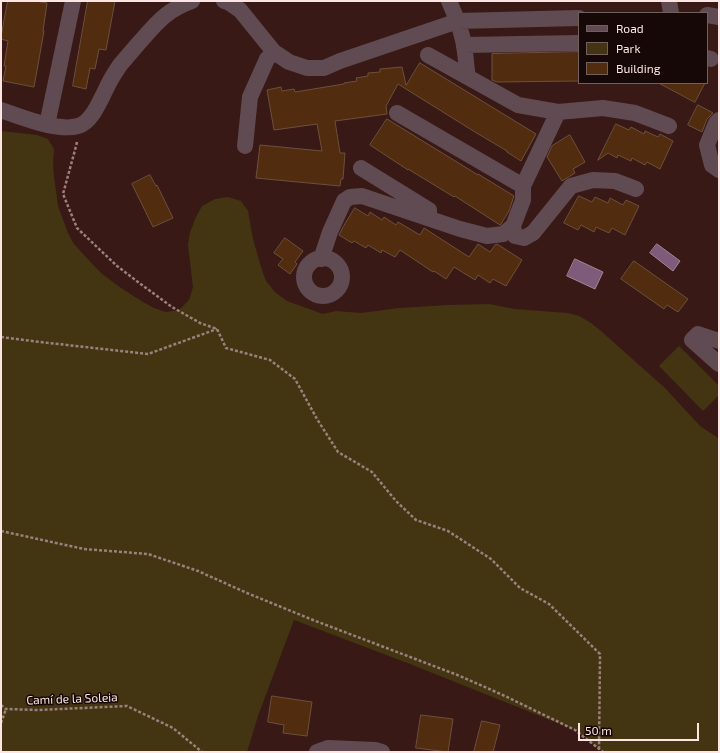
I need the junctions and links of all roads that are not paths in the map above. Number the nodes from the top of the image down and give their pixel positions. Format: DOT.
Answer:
graph roads {
  1 [pos="73,1"];
  2 [pos="192,1"];
  3 [pos="224,1"];
  4 [pos="449,1"];
  5 [pos="669,1"];
  6 [pos="671,12"];
  7 [pos="708,15"];
  8 [pos="719,17"];
  9 [pos="578,18"];
  10 [pos="458,21"];
  11 [pos="578,43"];
  12 [pos="464,45"];
  13 [pos="274,52"];
  14 [pos="428,55"];
  15 [pos="468,77"];
  16 [pos="1,110"];
  17 [pos="558,112"];
  18 [pos="397,113"];
  19 [pos="719,120"];
  20 [pos="47,125"];
  21 [pos="669,126"];
  22 [pos="245,146"];
  23 [pos="361,168"];
  24 [pos="719,170"];
  25 [pos="523,186"];
  26 [pos="636,189"];
  27 [pos="430,219"];
  28 [pos="514,226"];
  29 [pos="321,259"];
  30 [pos="719,341"];
  31 [pos="719,364"];
  32 [pos="317,752"];
  33 [pos="382,752"];
  1 -- 20 [label="street"];
  2 -- 20 [label="street"];
  3 -- 13 [label="street"];
  4 -- 10 [label="street"];
  5 -- 6 [label="street"];
  7 -- 8 [label="street"];
  9 -- 10 [label="street"];
  10 -- 12 [label="street"];
  10 -- 13 [label="street"];
  11 -- 12 [label="street"];
  12 -- 15 [label="street"];
  13 -- 22 [label="street"];
  14 -- 15 [label="street"];
  15 -- 17 [label="street"];
  16 -- 20 [label="street"];
  17 -- 21 [label="street"];
  17 -- 25 [label="street"];
  18 -- 25 [label="street"];
  19 -- 24 [label="street"];
  23 -- 27 [label="street"];
  25 -- 28 [label="street"];
  26 -- 28 [label="street"];
  27 -- 28 [label="street"];
  27 -- 29 [label="street"];
  29 -- 29 [label="street"];
  30 -- 31 [label="street"];
  32 -- 33 [label="street"];
}
